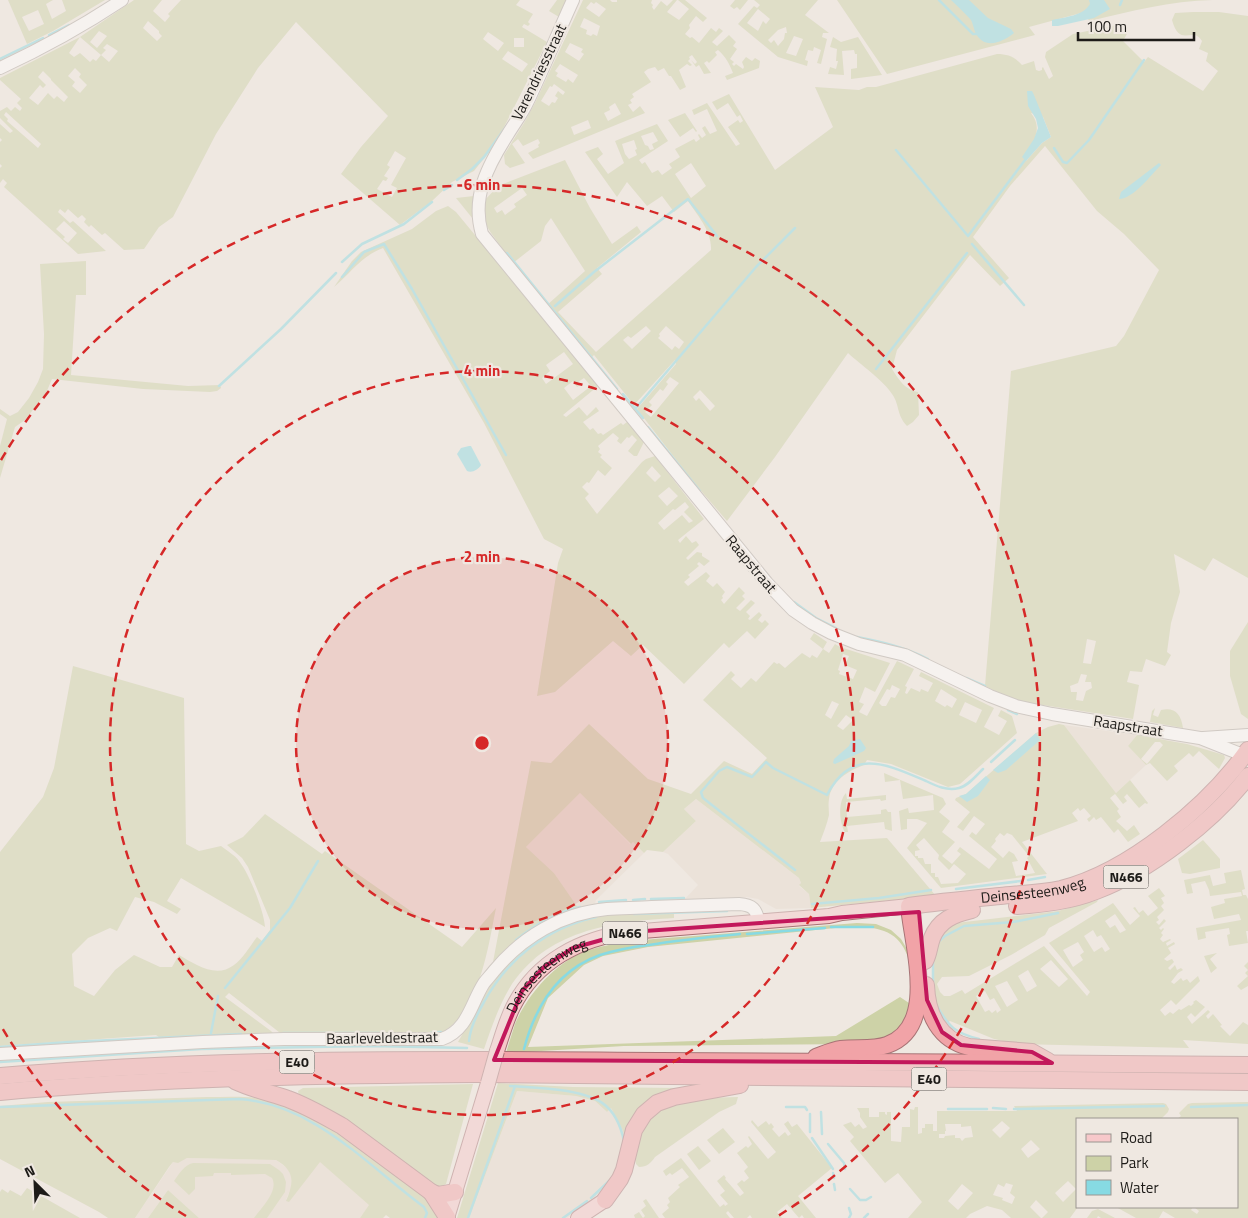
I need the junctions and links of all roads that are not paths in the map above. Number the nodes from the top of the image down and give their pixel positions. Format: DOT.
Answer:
graph roads {
  1 [pos="122,0"];
  2 [pos="573,0"];
  3 [pos="0,68"];
  4 [pos="488,169"];
  5 [pos="1248,735"];
  6 [pos="1200,738"];
  7 [pos="1247,754"];
  8 [pos="1248,776"];
  9 [pos="1105,880"];
  10 [pos="914,909"];
  11 [pos="972,910"];
  12 [pos="759,922"];
  13 [pos="925,961"];
  14 [pos="0,1054"];
  15 [pos="802,1062"];
  16 [pos="1052,1063"];
  17 [pos="1248,1065"];
  18 [pos="0,1076"];
  19 [pos="228,1078"];
  20 [pos="780,1078"];
  21 [pos="1248,1082"];
  22 [pos="0,1092"];
  23 [pos="431,1192"];
  24 [pos="455,1192"];
  25 [pos="605,1200"];
  26 [pos="447,1218"];
  27 [pos="578,1218"];
  1 -- 3 [label="street"];
  2 -- 4 [label="street, Varendriesstraat"];
  4 -- 6 [label="street, Raapstraat"];
  5 -- 6 [label="street, Raapstraat"];
  6 -- 7 [label="street, Raapstraat"];
  7 -- 9 [label="highway, Deinsesteenweg / N466"];
  8 -- 9 [label="highway, Deinsesteenweg / N466"];
  9 -- 10 [label="highway, Deinsesteenweg / N466"];
  9 -- 11 [label="highway, Deinsesteenweg / N466"];
  10 -- 11 [label="highway, Deinsesteenweg / N466"];
  10 -- 12 [label="main road, Deinsesteenweg / N466"];
  10 -- 13 [label="highway"];
  10 -- 15 [label="highway"];
  11 -- 13 [label="highway"];
  12 -- 14 [label="street, Baarleveldestraat"];
  12 -- 24 [label="main road, Deinsesteenweg / N466, bridge"];
  13 -- 16 [label="highway"];
  15 -- 16 [label="highway, E40"];
  15 -- 18 [label="highway, E40"];
  16 -- 17 [label="highway, E40"];
  19 -- 20 [label="highway, E40"];
  19 -- 22 [label="highway, E40"];
  19 -- 23 [label="highway"];
  20 -- 21 [label="highway, E40"];
  20 -- 25 [label="highway"];
  23 -- 24 [label="highway"];
  23 -- 26 [label="highway"];
  24 -- 26 [label="main road, Deinsesteenweg / N466"];
  25 -- 27 [label="main road"];
}
